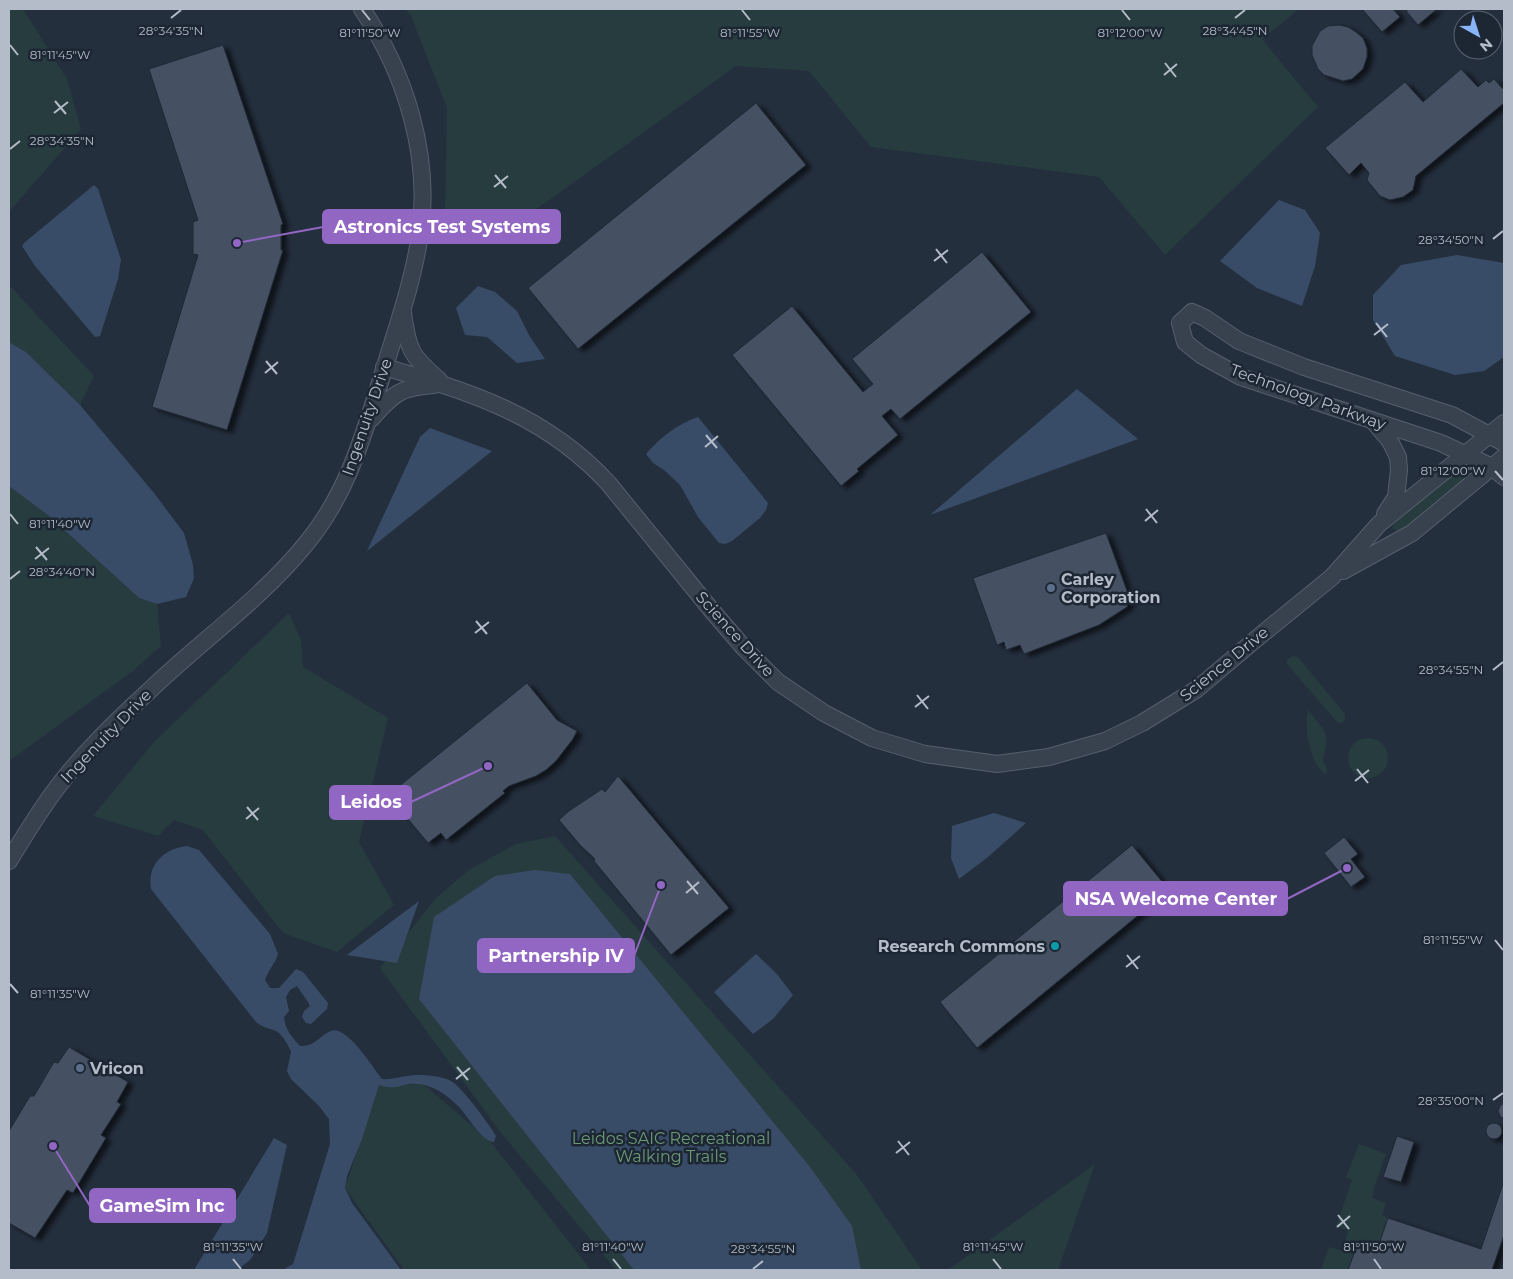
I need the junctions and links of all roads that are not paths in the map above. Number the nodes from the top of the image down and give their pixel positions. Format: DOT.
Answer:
graph roads {
  1 [pos="362,9"];
  2 [pos="403,308"];
  3 [pos="384,367"];
  4 [pos="444,384"];
  5 [pos="1372,420"];
  6 [pos="1504,423"];
  7 [pos="367,424"];
  8 [pos="1489,435"];
  9 [pos="1504,442"];
  10 [pos="1465,454"];
  11 [pos="1500,467"];
  12 [pos="1380,524"];
  13 [pos="1332,577"];
  14 [pos="9,861"];
  1 -- 2 [label="street, Ingenuity Drive"];
  2 -- 3 [label="street, Ingenuity Drive"];
  2 -- 4 [label="street"];
  3 -- 4 [label="street, Science Drive"];
  3 -- 7 [label="street, Ingenuity Drive"];
  4 -- 7 [label="street"];
  4 -- 13 [label="street, Science Drive"];
  5 -- 8 [label="street, Technology Parkway"];
  5 -- 10 [label="street, Technology Parkway"];
  5 -- 12 [label="street"];
  6 -- 8 [label="street, Science Drive"];
  7 -- 14 [label="street, Ingenuity Drive"];
  8 -- 9 [label="street, Technology Parkway"];
  8 -- 10 [label="street, Science Drive"];
  10 -- 11 [label="street, Technology Parkway"];
  10 -- 12 [label="street, Science Drive"];
  11 -- 13 [label="street, Science Drive"];
  12 -- 13 [label="street, Science Drive"];
}
